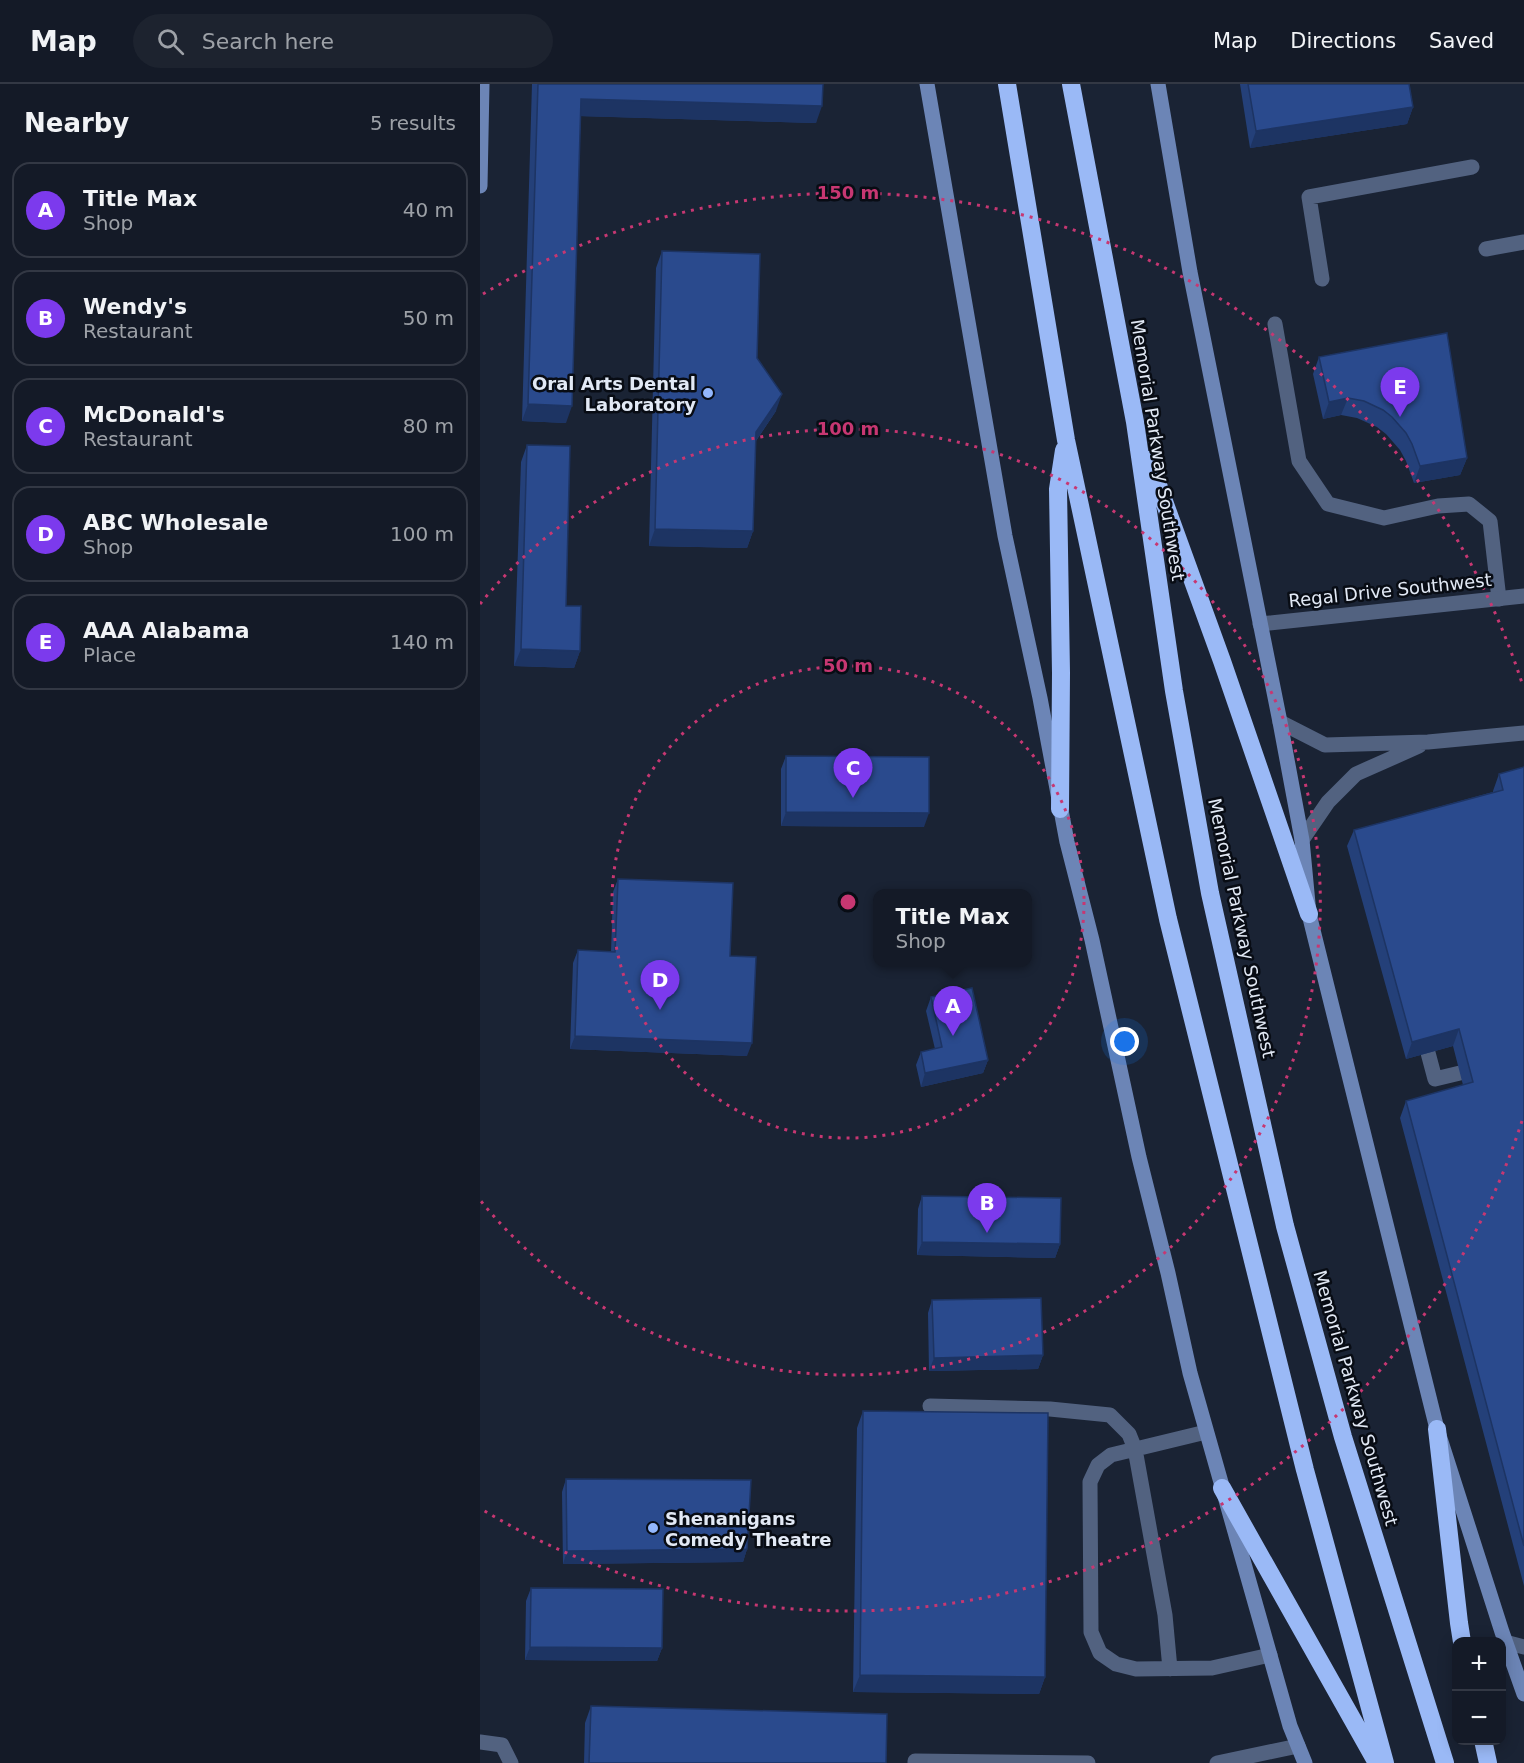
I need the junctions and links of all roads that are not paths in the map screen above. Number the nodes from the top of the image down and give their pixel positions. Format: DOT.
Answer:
graph roads {
  1 [pos="482,84"];
  2 [pos="927,84"];
  3 [pos="1007,84"];
  4 [pos="1071,84"];
  5 [pos="1158,84"];
  6 [pos="1472,167"];
  7 [pos="480,186"];
  8 [pos="1524,242"];
  9 [pos="1486,249"];
  10 [pos="1322,279"];
  11 [pos="1275,324"];
  12 [pos="1135,422"];
  13 [pos="1066,440"];
  14 [pos="1524,596"];
  15 [pos="1499,598"];
  16 [pos="1260,624"];
  17 [pos="1280,722"];
  18 [pos="1524,733"];
  19 [pos="1428,742"];
  20 [pos="1060,809"];
  21 [pos="1302,840"];
  22 [pos="1309,914"];
  23 [pos="1420,1020"];
  24 [pos="1460,1073"];
  25 [pos="930,1406"];
  26 [pos="1437,1429"];
  27 [pos="1206,1432"];
  28 [pos="1135,1449"];
  29 [pos="1221,1488"];
  30 [pos="1461,1637"];
  31 [pos="1503,1637"];
  32 [pos="1506,1642"];
  33 [pos="1506,1645"];
  34 [pos="1524,1647"];
  35 [pos="1270,1655"];
  36 [pos="1170,1669"];
  37 [pos="1524,1694"];
  38 [pos="480,1742"];
  39 [pos="1483,1745"];
  40 [pos="1298,1746"];
  41 [pos="512,1763"];
  42 [pos="915,1763"];
  43 [pos="1088,1763"];
  44 [pos="1217,1763"];
  45 [pos="1305,1763"];
  46 [pos="1377,1763"];
  47 [pos="1385,1763"];
  48 [pos="1445,1763"];
  49 [pos="1488,1763"];
  1 -- 7 [label="main road"];
  2 -- 20 [label="main road"];
  3 -- 13 [label="highway"];
  4 -- 12 [label="highway, Memorial Parkway Southwest"];
  5 -- 16 [label="main road"];
  6 -- 10 [label="street"];
  8 -- 9 [label="street"];
  11 -- 15 [label="street"];
  12 -- 22 [label="highway"];
  12 -- 48 [label="highway, Memorial Parkway Southwest"];
  13 -- 20 [label="highway"];
  13 -- 47 [label="highway"];
  14 -- 15 [label="street, Regal Drive Southwest"];
  15 -- 16 [label="street, Regal Drive Southwest"];
  16 -- 17 [label="main road"];
  17 -- 19 [label="street"];
  17 -- 21 [label="main road"];
  18 -- 19 [label="street"];
  19 -- 21 [label="street"];
  20 -- 27 [label="main road"];
  21 -- 22 [label="main road"];
  22 -- 26 [label="main road"];
  23 -- 24 [label="street"];
  25 -- 28 [label="street"];
  26 -- 30 [label="highway"];
  26 -- 31 [label="main road"];
  27 -- 28 [label="street"];
  27 -- 29 [label="main road"];
  28 -- 36 [label="street"];
  28 -- 36 [label="street"];
  29 -- 35 [label="main road"];
  29 -- 46 [label="highway"];
  32 -- 34 [label="street"];
  33 -- 37 [label="main road"];
  35 -- 36 [label="street"];
  35 -- 40 [label="main road"];
  38 -- 41 [label="street"];
  39 -- 49 [label="highway"];
  40 -- 44 [label="street"];
  40 -- 45 [label="main road"];
  42 -- 43 [label="street"];
}
